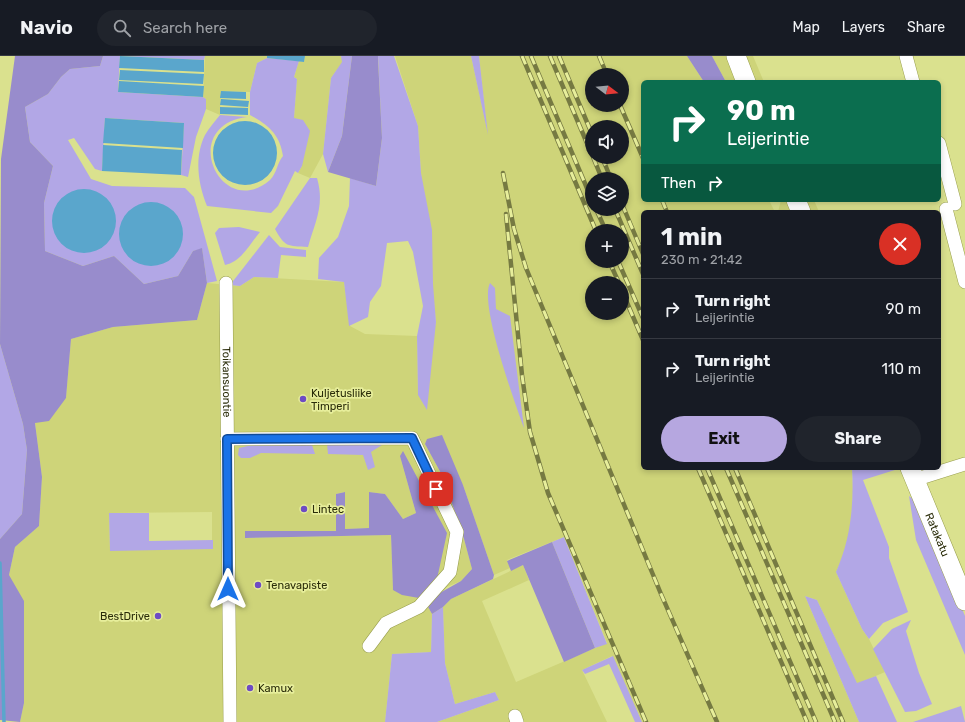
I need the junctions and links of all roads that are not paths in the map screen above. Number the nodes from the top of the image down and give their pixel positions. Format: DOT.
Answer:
graph roads {
  1 [pos="736,56"];
  2 [pos="906,56"];
  3 [pos="745,80"];
  4 [pos="912,80"];
  5 [pos="941,154"];
  6 [pos="951,206"];
  7 [pos="965,282"];
  8 [pos="226,283"];
  9 [pos="227,439"];
  10 [pos="965,464"];
  11 [pos="941,469"];
  12 [pos="933,470"];
  13 [pos="912,474"];
  14 [pos="965,601"];
  15 [pos="369,646"];
  16 [pos="230,722"];
  1 -- 3 [label="main road"];
  2 -- 4 [label="street"];
  5 -- 6 [label="street"];
  6 -- 7 [label="street"];
  8 -- 9 [label="street, Toikansuontie"];
  9 -- 15 [label="street"];
  9 -- 16 [label="street, Toikansuontie"];
  10 -- 11 [label="street"];
  12 -- 13 [label="street"];
  13 -- 14 [label="main road, Ratakatu"];
}
